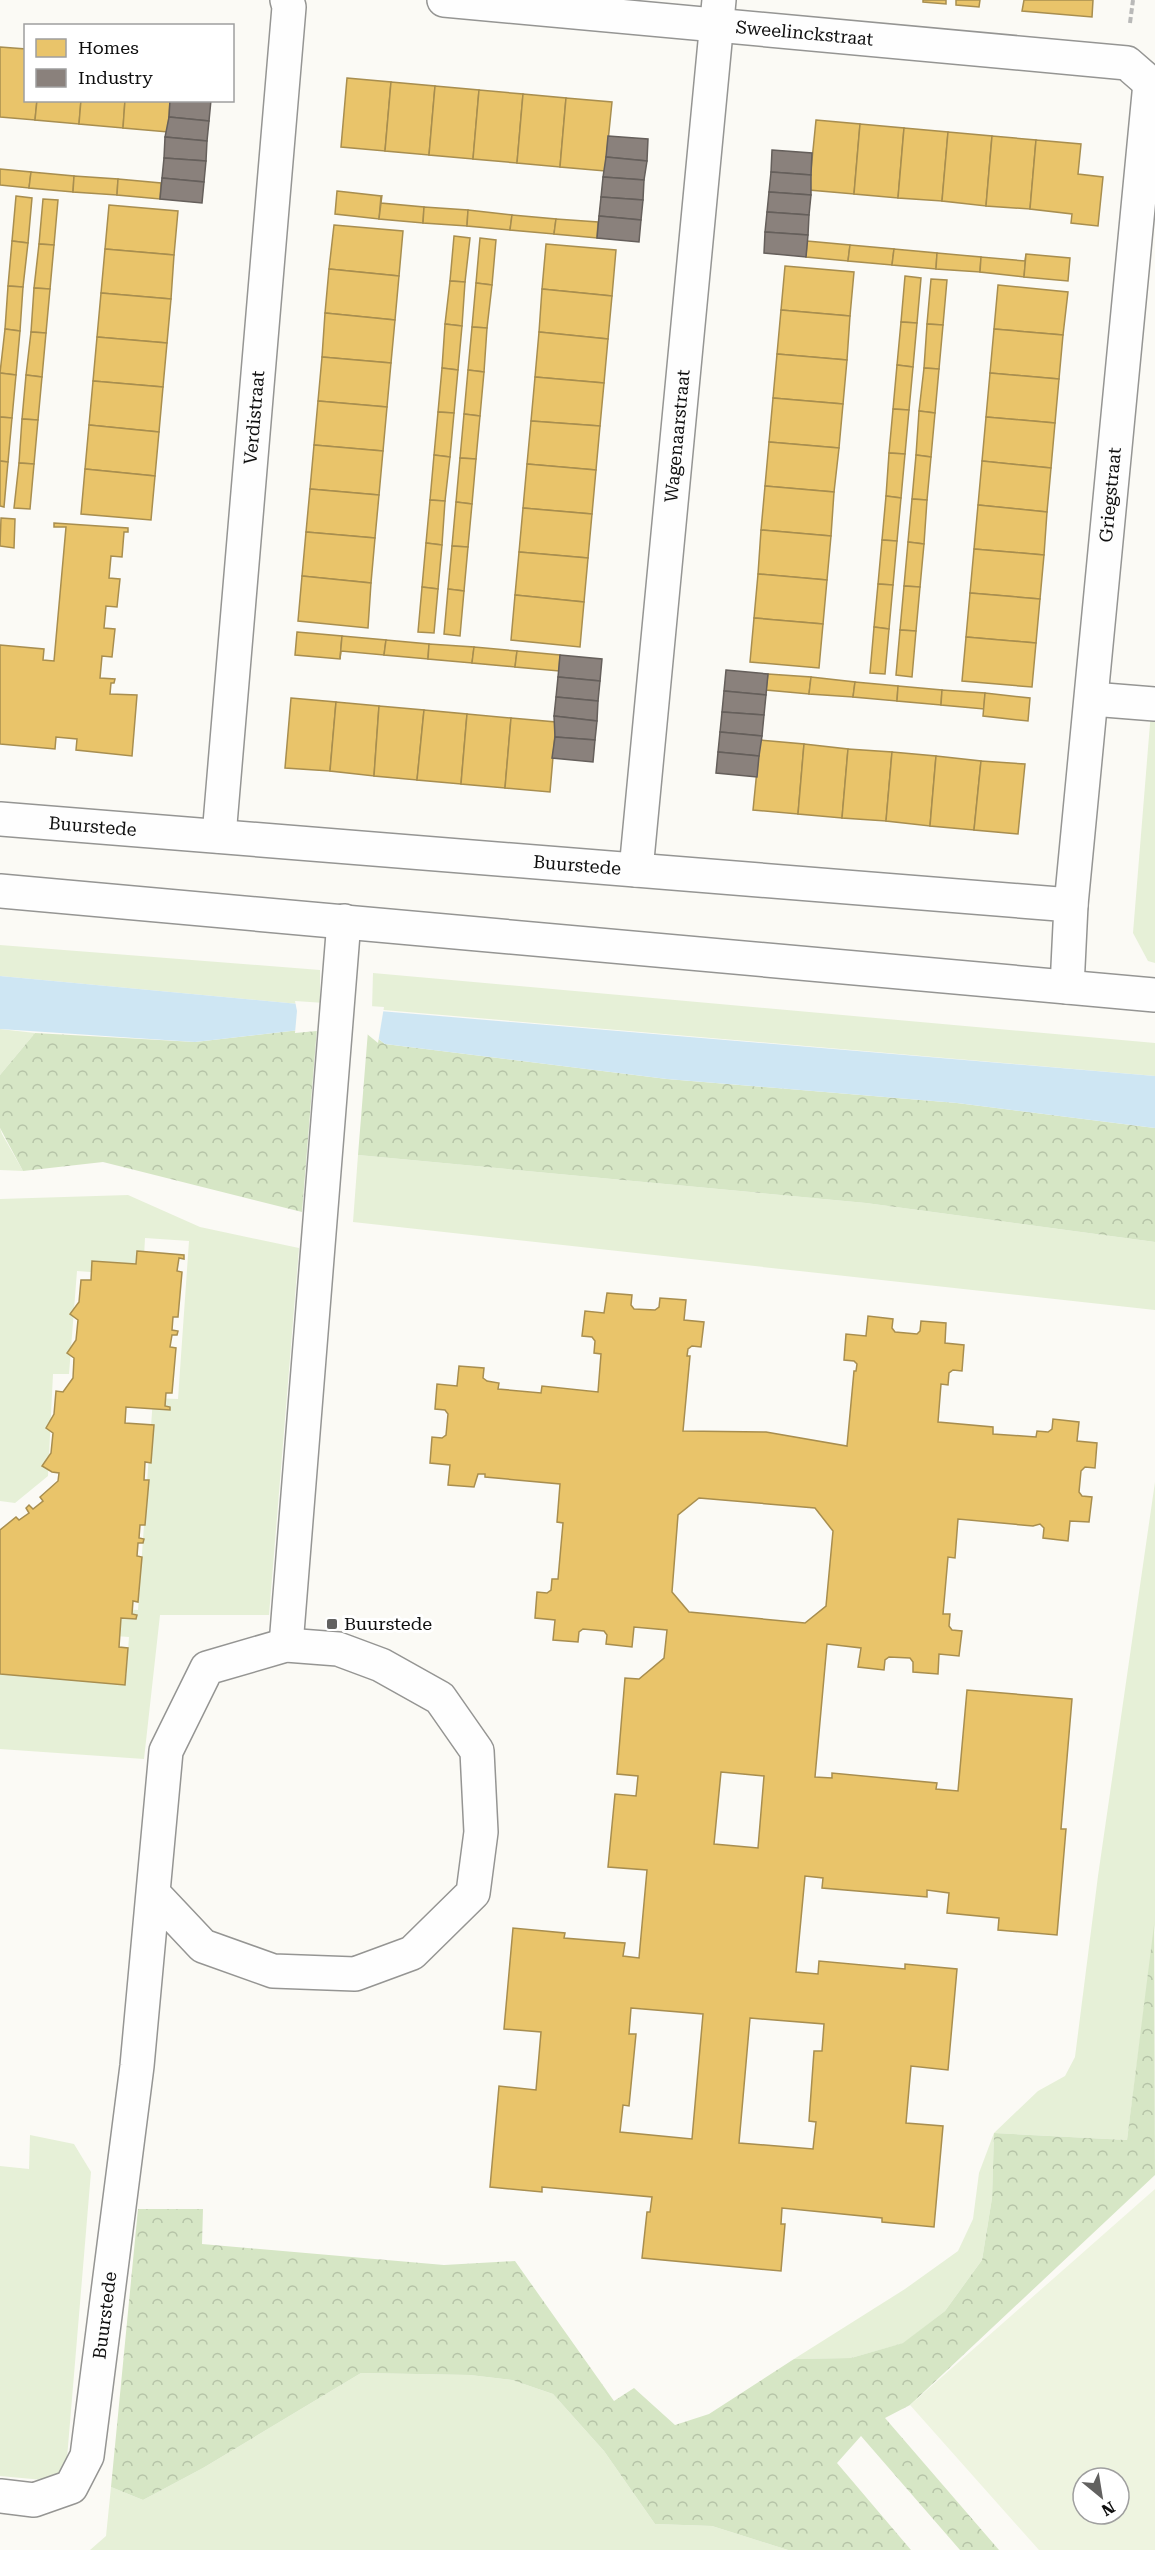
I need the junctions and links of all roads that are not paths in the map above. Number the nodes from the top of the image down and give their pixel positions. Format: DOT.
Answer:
graph roads {
  1 [pos="287,0"];
  2 [pos="444,0"];
  3 [pos="717,13"];
  4 [pos="1152,82"];
  5 [pos="1092,699"];
  6 [pos="1155,704"];
  7 [pos="0,819"];
  8 [pos="219,836"];
  9 [pos="636,870"];
  10 [pos="0,891"];
  11 [pos="1071,905"];
  12 [pos="344,921"];
  13 [pos="1067,987"];
  14 [pos="1155,995"];
  15 [pos="286,1645"];
  16 [pos="153,1893"];
  17 [pos="0,2496"];
  1 -- 8 [label="street, Verdistraat"];
  2 -- 3 [label="street, Sweelinckstraat"];
  3 -- 4 [label="street, Sweelinckstraat"];
  3 -- 9 [label="street, Wagenaarstraat"];
  4 -- 5 [label="street, Griegstraat"];
  5 -- 6 [label="street"];
  5 -- 11 [label="street, Griegstraat"];
  7 -- 8 [label="street, Buurstede"];
  8 -- 9 [label="street, Buurstede"];
  9 -- 11 [label="street, Buurstede"];
  10 -- 12 [label="street"];
  11 -- 13 [label="street"];
  12 -- 13 [label="street"];
  12 -- 15 [label="street"];
  13 -- 14 [label="street"];
  15 -- 16 [label="street"];
  15 -- 16 [label="street"];
  16 -- 17 [label="street, Buurstede"];
}
